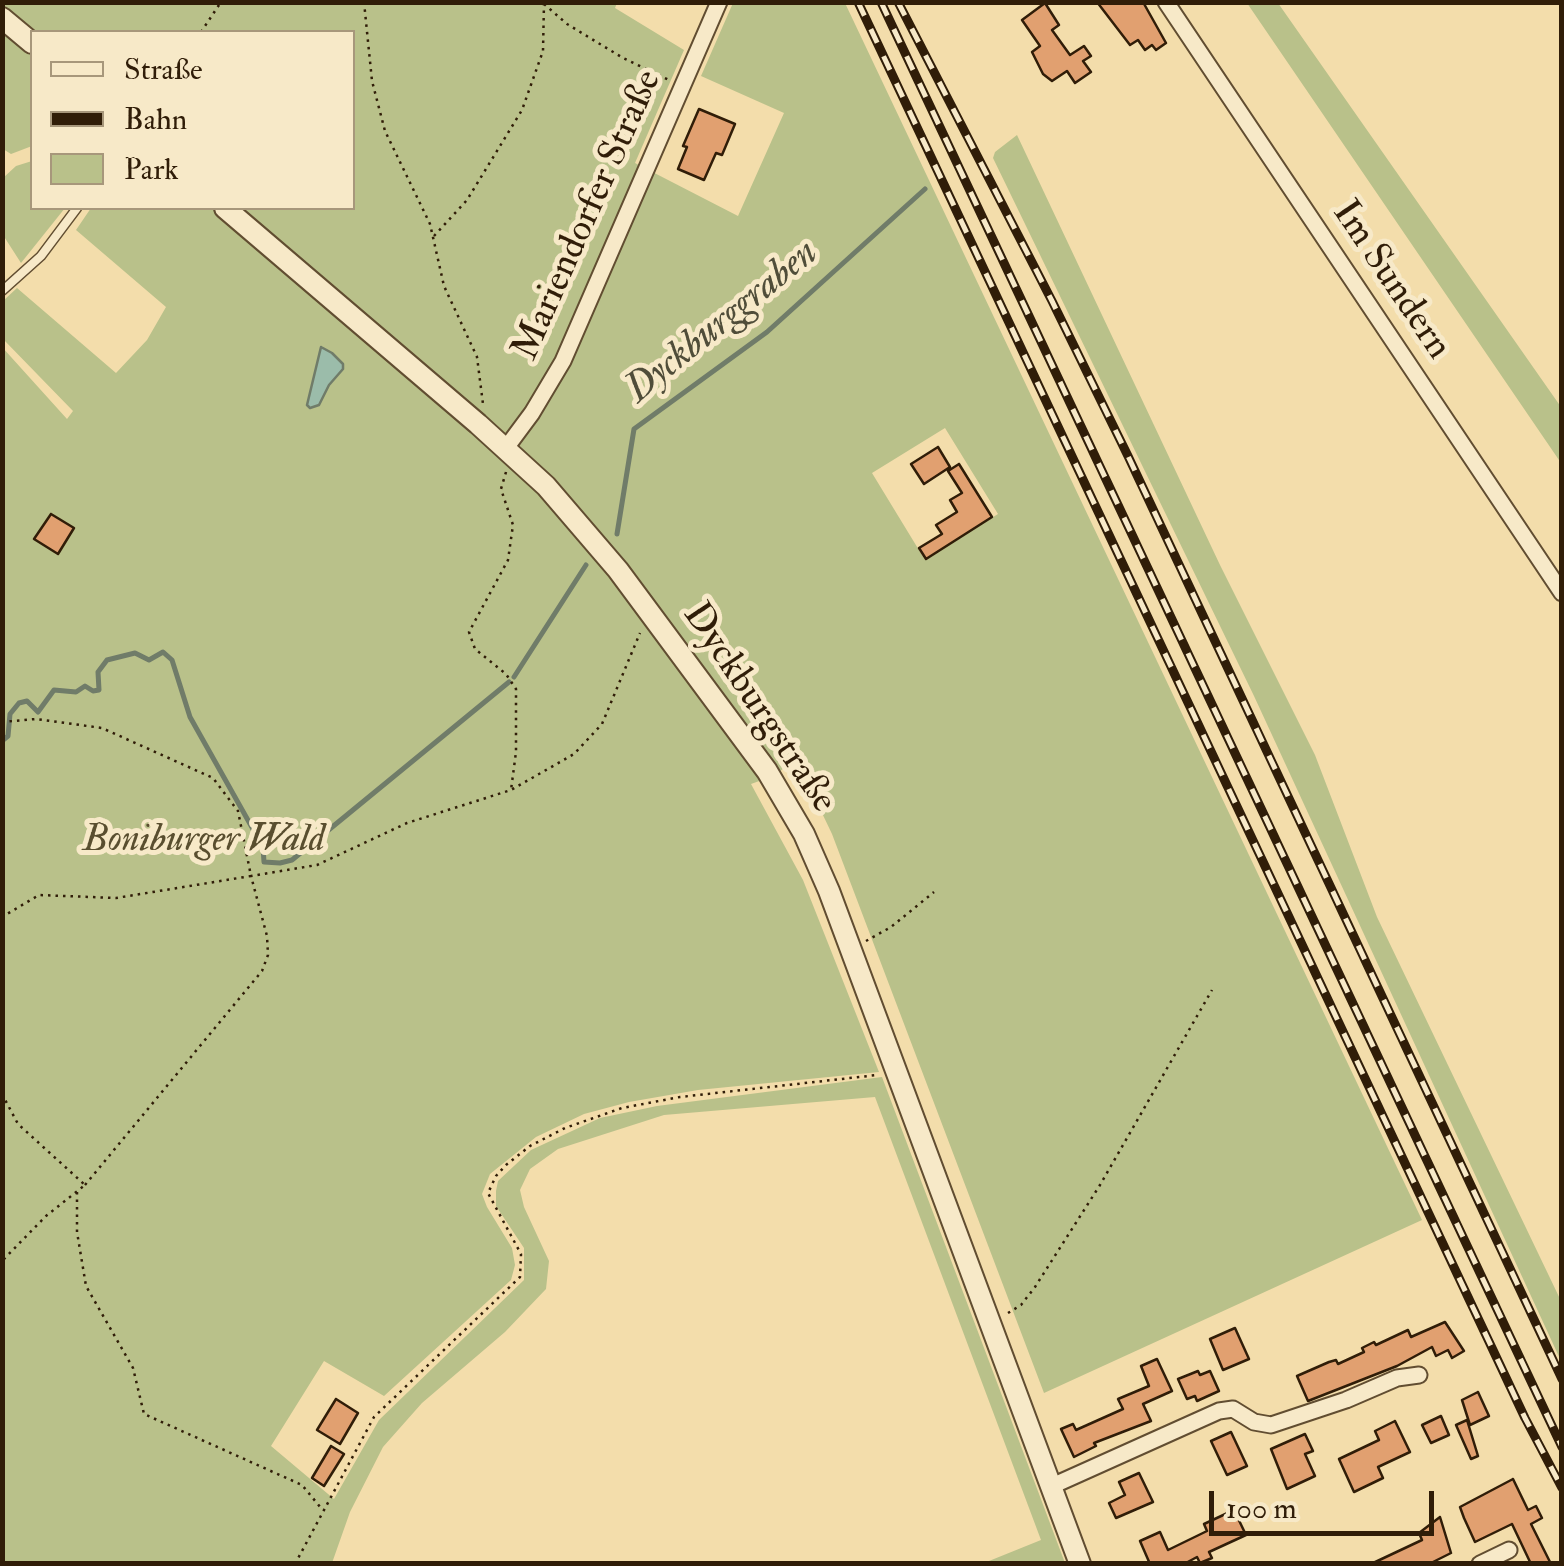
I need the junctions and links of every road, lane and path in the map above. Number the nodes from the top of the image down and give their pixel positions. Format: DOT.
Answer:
graph roads {
  1 [pos="222,2"];
  2 [pos="364,2"];
  3 [pos="719,2"];
  4 [pos="1166,2"];
  5 [pos="543,3"];
  6 [pos="2,18"];
  7 [pos="202,30"];
  8 [pos="30,41"];
  9 [pos="682,87"];
  10 [pos="75,210"];
  11 [pos="227,210"];
  12 [pos="433,236"];
  13 [pos="2,291"];
  14 [pos="482,408"];
  15 [pos="508,458"];
  16 [pos="1562,593"];
  17 [pos="644,623"];
  18 [pos="4,722"];
  19 [pos="511,790"];
  20 [pos="251,876"];
  21 [pos="934,892"];
  22 [pos="2,917"];
  23 [pos="864,942"];
  24 [pos="1212,990"];
  25 [pos="887,1074"];
  26 [pos="2,1094"];
  27 [pos="86,1185"];
  28 [pos="77,1192"];
  29 [pos="2,1261"];
  30 [pos="1002,1315"];
  31 [pos="1419,1375"];
  32 [pos="1052,1486"];
  33 [pos="322,1510"];
  34 [pos="1509,1550"];
  35 [pos="295,1564"];
  36 [pos="1080,1564"];
  37 [pos="1480,1564"];
  1 -- 7 [label="path"];
  2 -- 12 [label="path"];
  3 -- 9 [label="street, Mariendorfer Straße"];
  4 -- 16 [label="street, Im Sundern"];
  5 -- 9 [label="path"];
  5 -- 12 [label="path"];
  6 -- 8 [label="street"];
  9 -- 15 [label="street, Mariendorfer Straße"];
  10 -- 13 [label="lane"];
  11 -- 15 [label="street, Dyckburgstraße"];
  12 -- 14 [label="path"];
  15 -- 19 [label="path"];
  15 -- 32 [label="street, Dyckburgstraße"];
  17 -- 19 [label="path"];
  18 -- 20 [label="path"];
  19 -- 20 [label="path"];
  20 -- 22 [label="path"];
  20 -- 27 [label="path"];
  21 -- 23 [label="path"];
  24 -- 30 [label="path"];
  25 -- 33 [label="path"];
  26 -- 27 [label="path"];
  27 -- 28 [label="path"];
  28 -- 29 [label="path"];
  28 -- 33 [label="path"];
  31 -- 32 [label="street"];
  32 -- 36 [label="street, Dyckburgstraße"];
  33 -- 35 [label="path"];
  34 -- 37 [label="street"];
}
